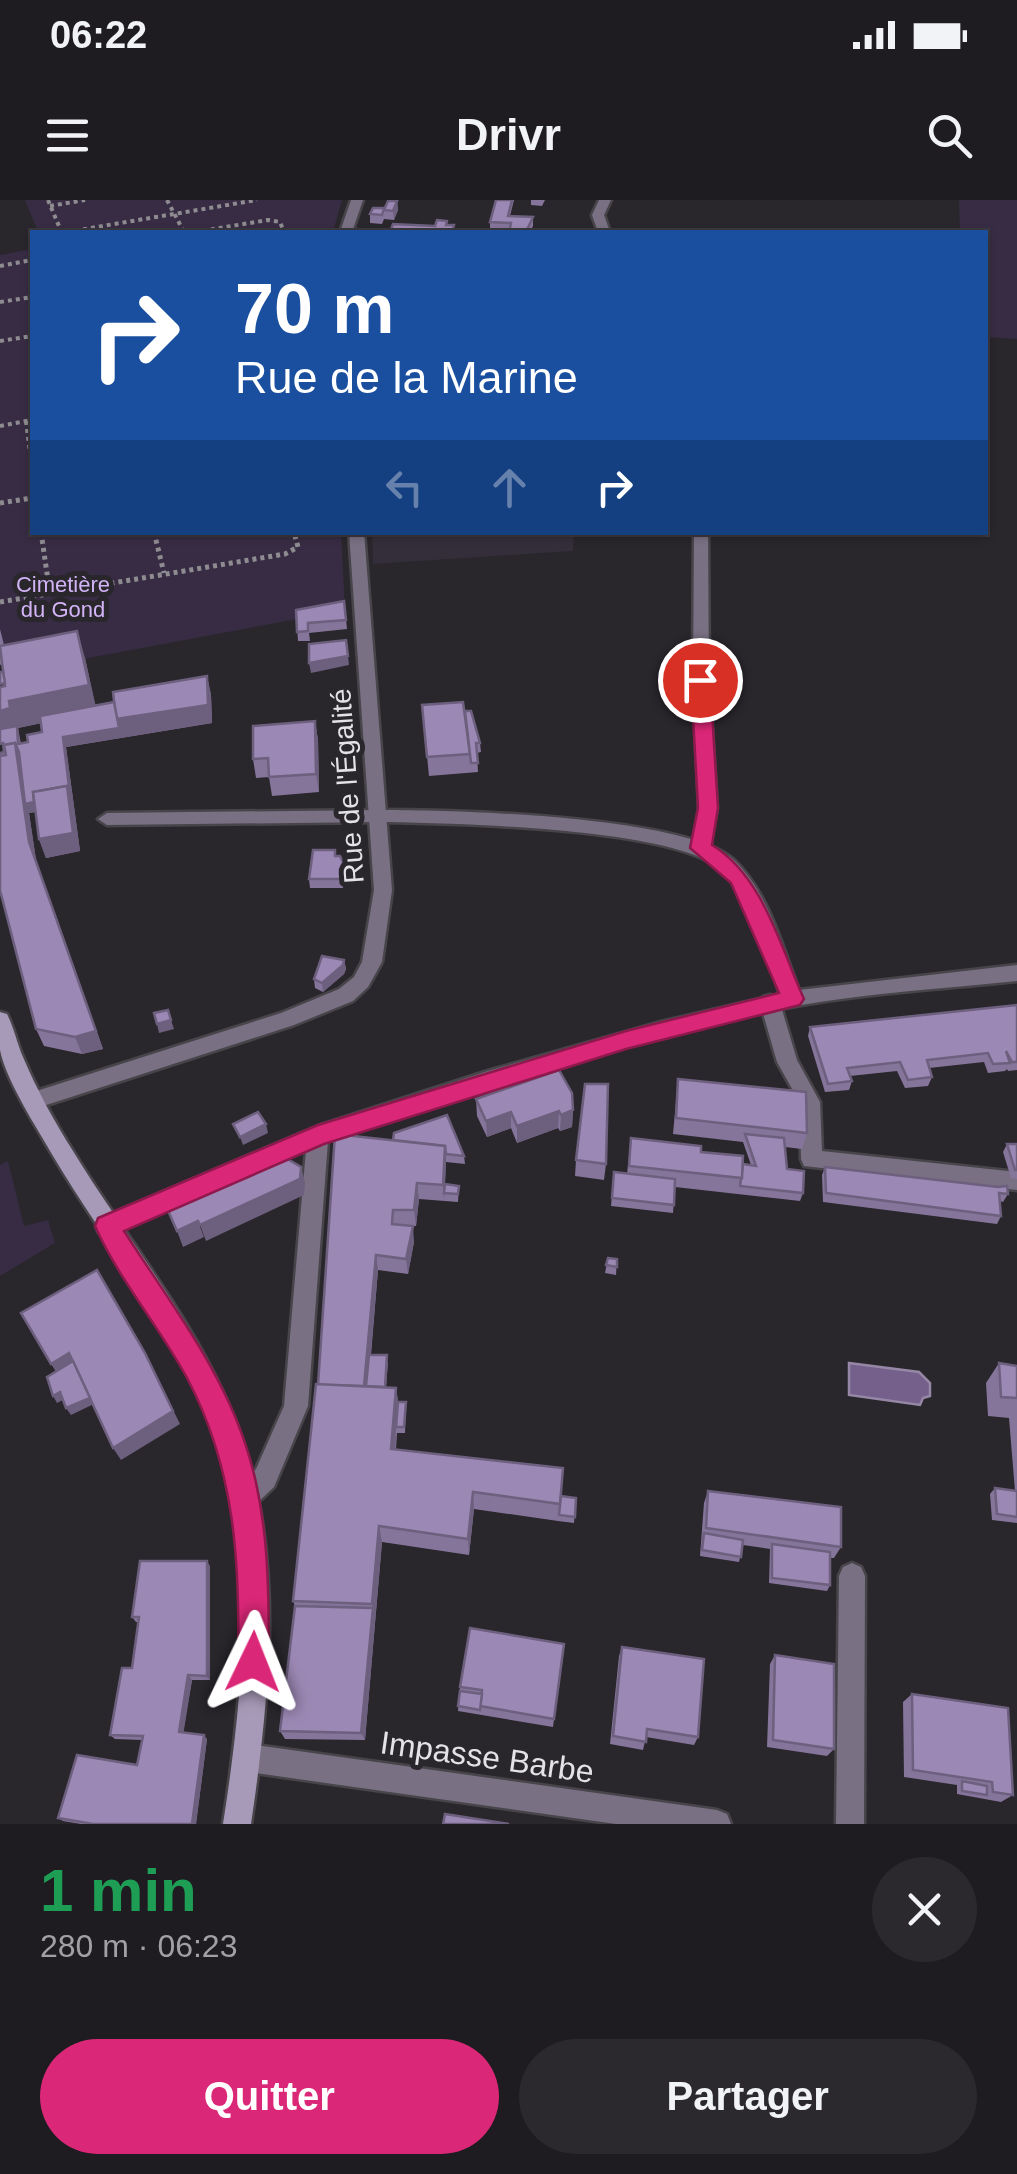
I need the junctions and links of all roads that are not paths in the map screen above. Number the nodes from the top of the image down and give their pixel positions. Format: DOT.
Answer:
graph roads {
  1 [pos="357,200"];
  2 [pos="605,200"];
  3 [pos="347,230"];
  4 [pos="603,230"];
  5 [pos="356,535"];
  6 [pos="701,535"];
  7 [pos="379,816"];
  8 [pos="107,819"];
  9 [pos="701,848"];
  10 [pos="1017,972"];
  11 [pos="781,1001"];
  12 [pos="0,1020"];
  13 [pos="34,1100"];
  14 [pos="318,1135"];
  15 [pos="1017,1181"];
  16 [pos="107,1226"];
  17 [pos="244,1498"];
  18 [pos="852,1576"];
  19 [pos="248,1758"];
  20 [pos="237,1824"];
  21 [pos="716,1824"];
  22 [pos="850,1824"];
  1 -- 3 [label="street"];
  2 -- 4 [label="street"];
  5 -- 7 [label="street, Rue de l'Égalité"];
  6 -- 9 [label="street"];
  7 -- 8 [label="street"];
  7 -- 9 [label="street"];
  7 -- 13 [label="street, Rue de l'Égalité"];
  9 -- 11 [label="street"];
  10 -- 11 [label="street"];
  11 -- 14 [label="street"];
  11 -- 15 [label="street"];
  12 -- 13 [label="main road"];
  13 -- 16 [label="main road"];
  14 -- 16 [label="street"];
  14 -- 17 [label="street"];
  16 -- 17 [label="main road"];
  17 -- 19 [label="main road"];
  18 -- 22 [label="street"];
  19 -- 20 [label="main road"];
  19 -- 21 [label="street, Impasse Barbe"];
}
